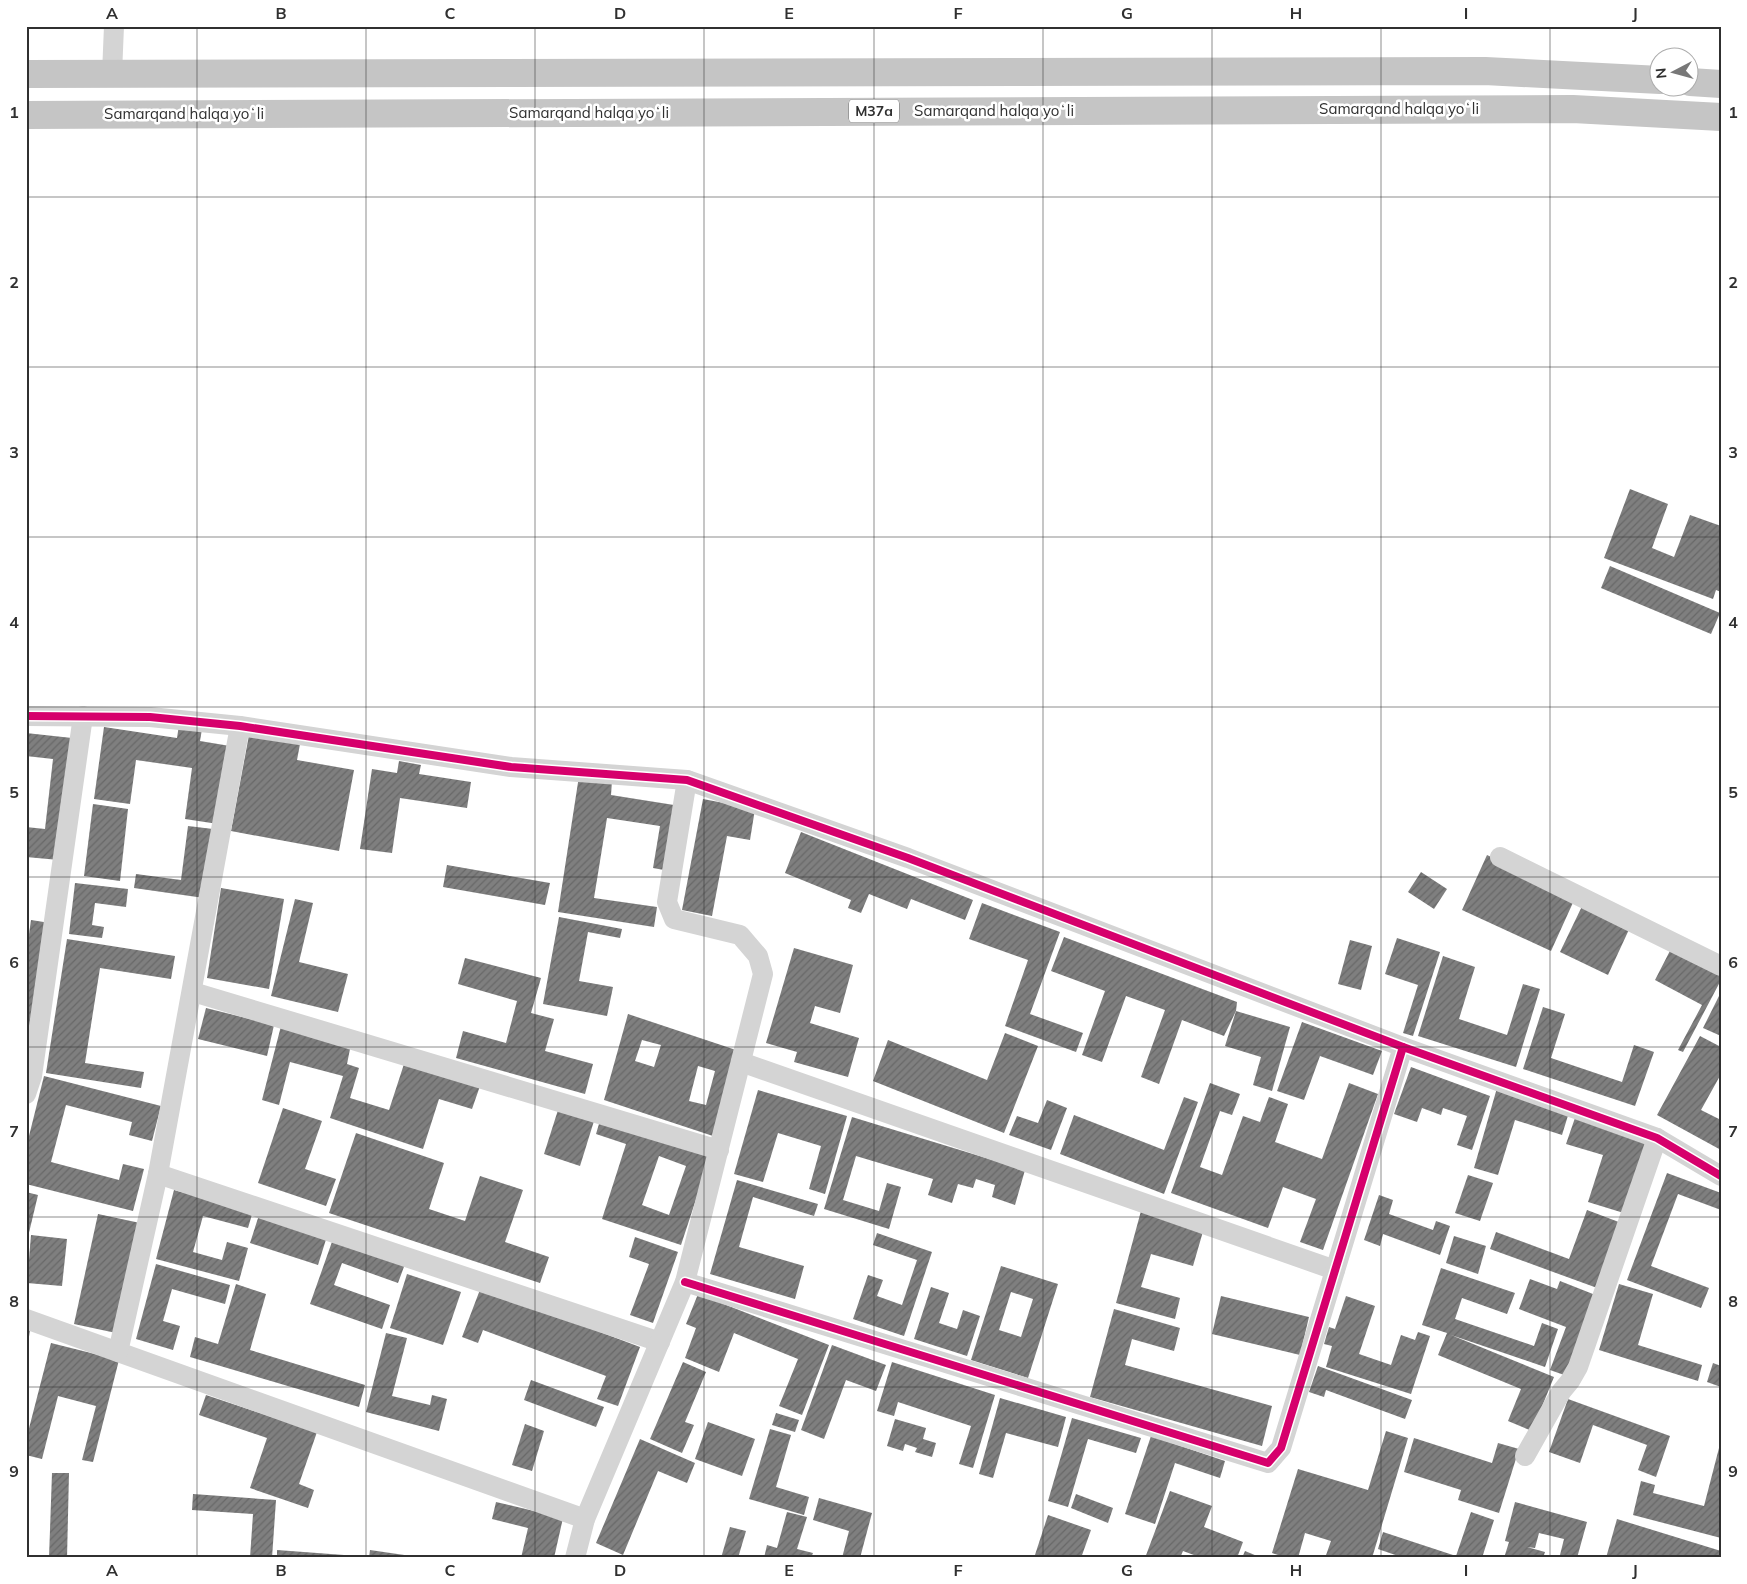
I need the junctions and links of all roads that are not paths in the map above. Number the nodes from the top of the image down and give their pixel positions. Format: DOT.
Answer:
graph roads {
  1 [pos="114,26"];
  2 [pos="26,74"];
  3 [pos="112,74"];
  4 [pos="1650,79"];
  5 [pos="1700,83"];
  6 [pos="1721,84"];
  7 [pos="26,115"];
  8 [pos="1721,117"];
  9 [pos="26,716"];
  10 [pos="83,716"];
  11 [pos="240,726"];
  12 [pos="688,780"];
  13 [pos="1500,857"];
  14 [pos="1721,966"];
  15 [pos="193,992"];
  16 [pos="1403,1047"];
  17 [pos="741,1062"];
  18 [pos="26,1094"];
  19 [pos="1657,1138"];
  20 [pos="719,1150"];
  21 [pos="158,1174"];
  22 [pos="1721,1176"];
  23 [pos="1335,1270"];
  24 [pos="685,1282"];
  25 [pos="26,1319"];
  26 [pos="660,1342"];
  27 [pos="118,1352"];
  28 [pos="1525,1456"];
  29 [pos="584,1519"];
  30 [pos="575,1558"];
  1 -- 3 [label="street"];
  2 -- 3 [label="highway"];
  3 -- 4 [label="highway"];
  5 -- 6 [label="highway"];
  7 -- 8 [label="highway, Samarqand halqa yoʻli / M37a"];
  9 -- 10 [label="street"];
  10 -- 11 [label="street"];
  10 -- 18 [label="street"];
  11 -- 12 [label="street"];
  11 -- 15 [label="street"];
  12 -- 16 [label="street"];
  12 -- 17 [label="street"];
  13 -- 14 [label="street"];
  15 -- 20 [label="street"];
  15 -- 21 [label="street"];
  16 -- 19 [label="street"];
  16 -- 23 [label="street"];
  17 -- 20 [label="street"];
  17 -- 23 [label="street"];
  19 -- 22 [label="street"];
  19 -- 28 [label="street"];
  20 -- 24 [label="street"];
  21 -- 26 [label="street"];
  21 -- 27 [label="street"];
  23 -- 24 [label="street"];
  24 -- 26 [label="street"];
  25 -- 27 [label="street"];
  26 -- 29 [label="street"];
  27 -- 29 [label="street"];
  29 -- 30 [label="street"];
}
